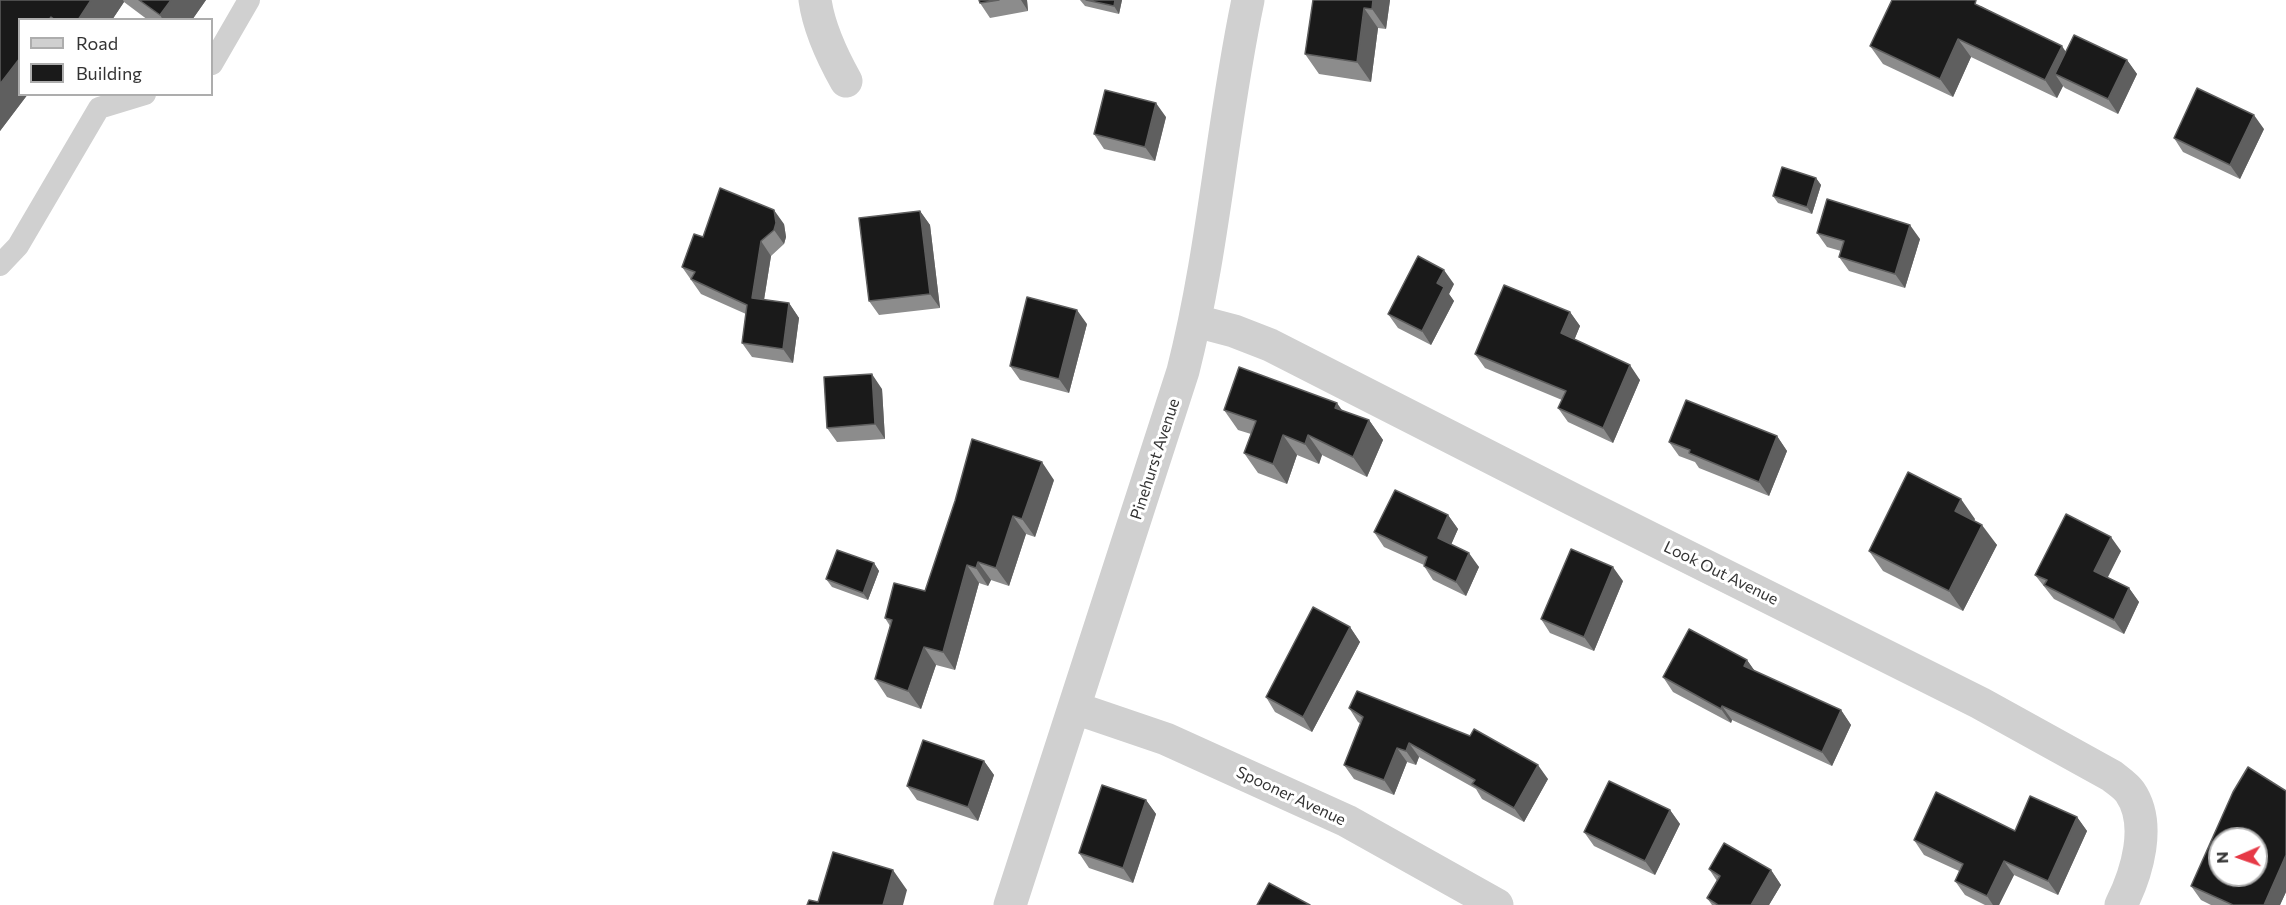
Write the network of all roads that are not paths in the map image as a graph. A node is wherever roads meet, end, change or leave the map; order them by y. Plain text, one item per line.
1 (249, 0) edge
2 (815, 0) edge
3 (1248, 0) edge
4 (213, 62) edge
5 (846, 81) dead end
6 (138, 96) edge
7 (0, 265) edge
8 (1196, 321) junction
9 (1075, 708) junction
10 (1010, 905) edge
11 (1497, 905) edge
12 (2121, 905) edge

1 - 4 lane
2 - 5 street
3 - 8 street, Pinehurst Avenue
6 - 7 lane
8 - 9 street, Pinehurst Avenue
8 - 12 street, Look Out Avenue
9 - 10 street, Pinehurst Avenue
9 - 11 street, Spooner Avenue

